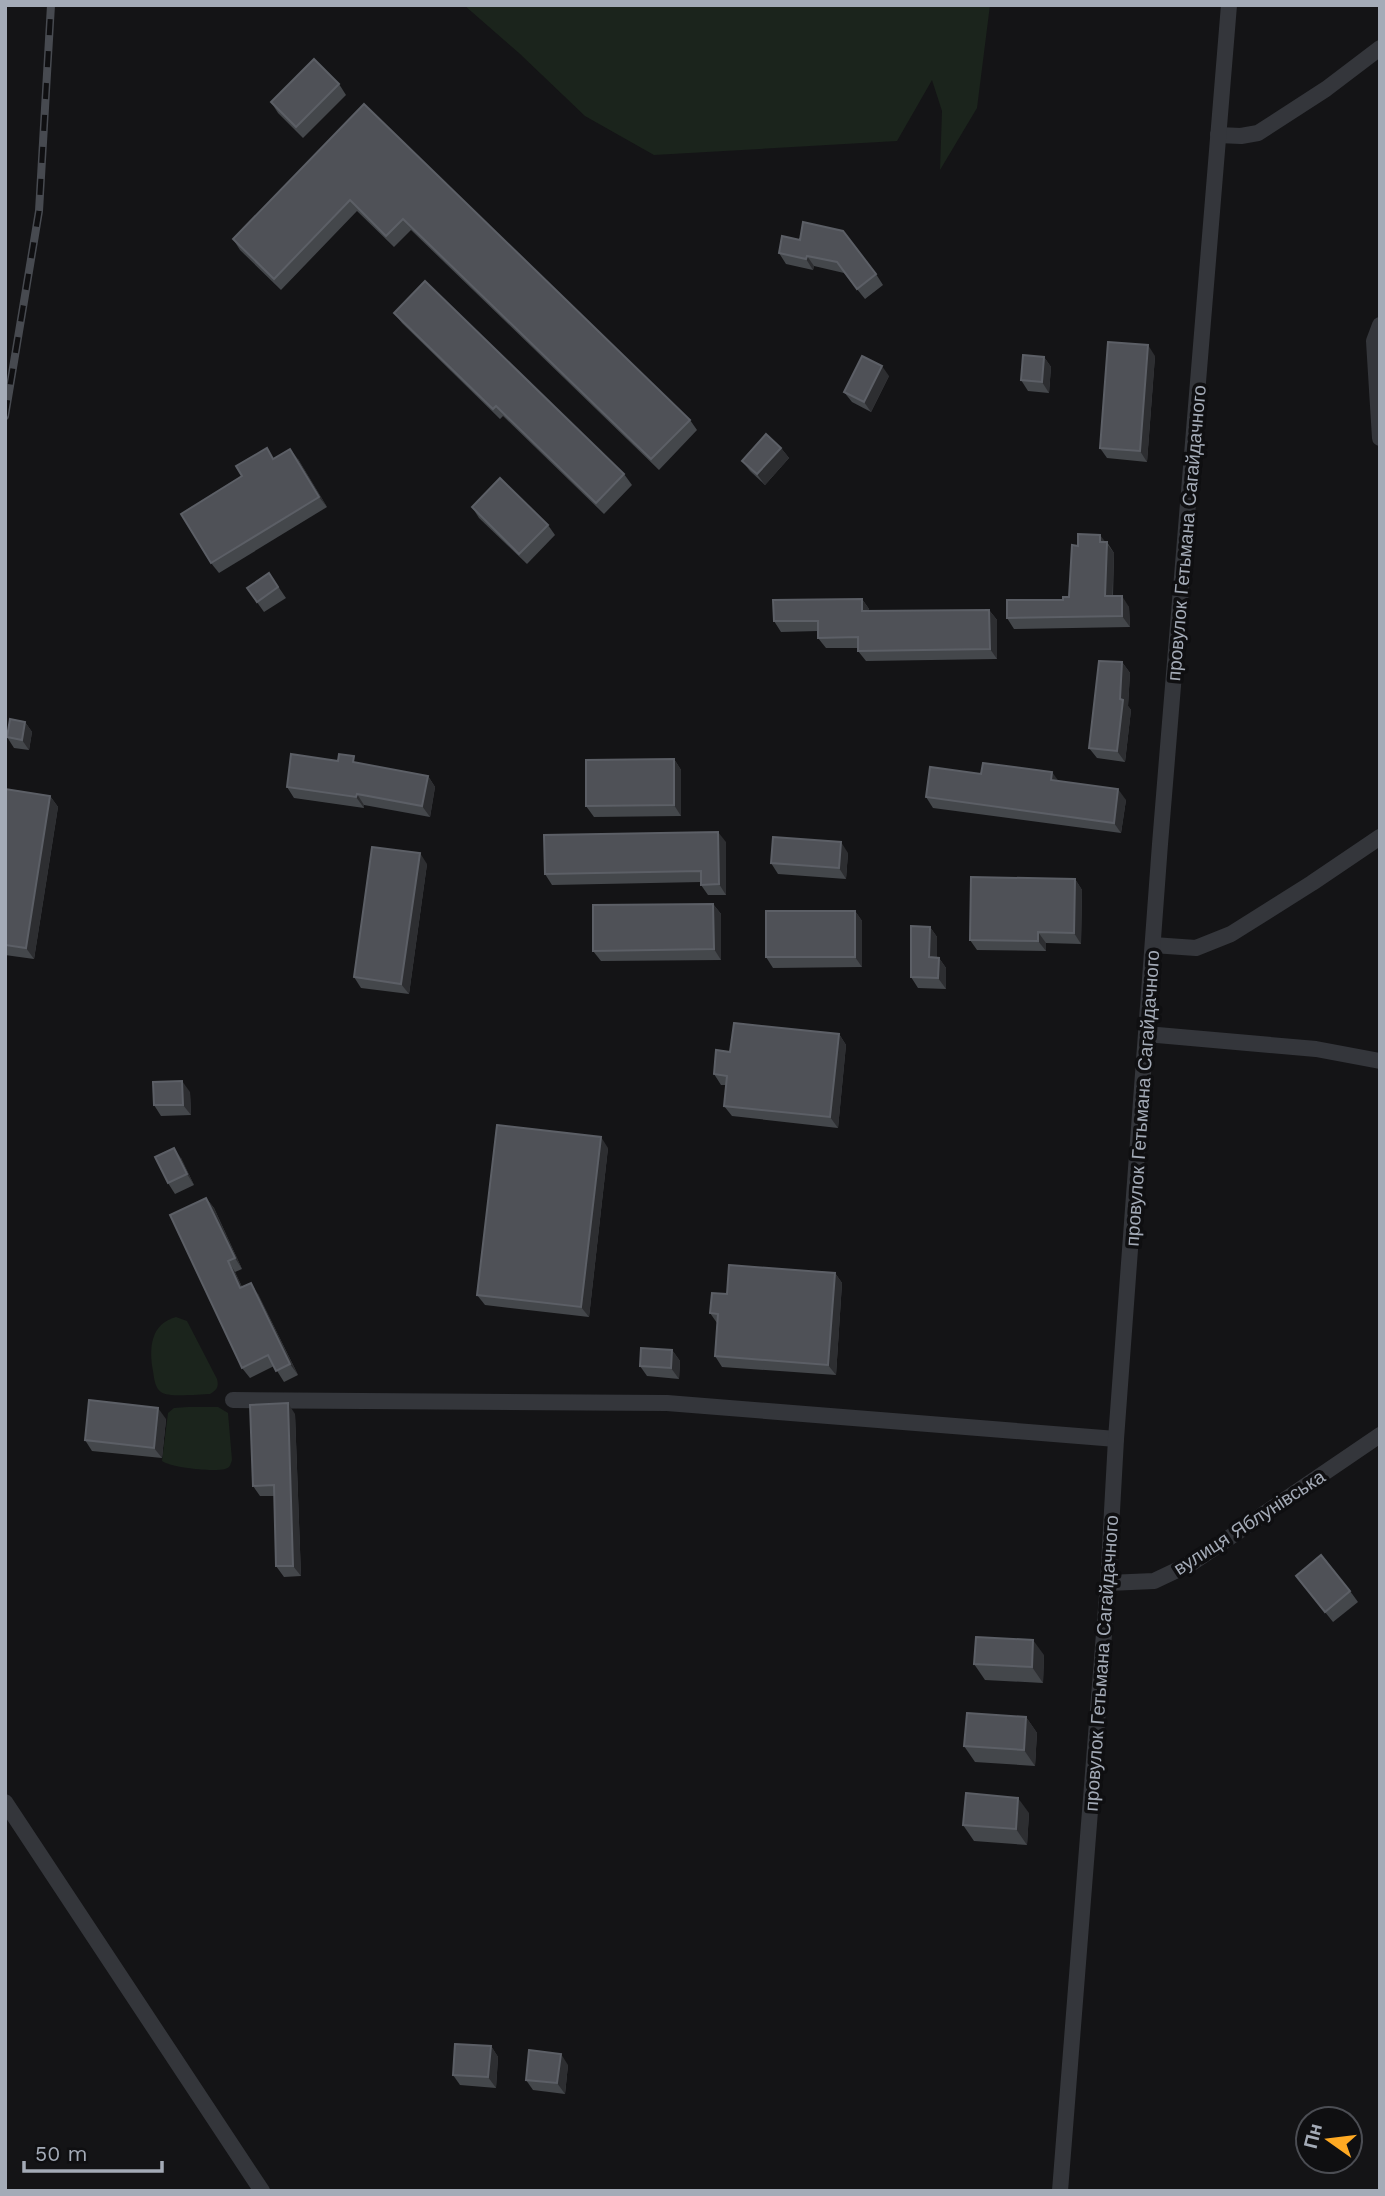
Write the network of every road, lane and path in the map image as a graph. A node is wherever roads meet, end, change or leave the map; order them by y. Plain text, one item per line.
1 (1229, 5) edge
2 (1380, 48) edge
3 (1218, 135) junction
4 (1380, 325) edge
5 (1380, 438) edge
6 (1380, 836) edge
7 (1153, 945) junction
8 (1146, 1034) junction
9 (1380, 1061) edge
10 (233, 1400) dead end
11 (1380, 1435) edge
12 (1116, 1439) junction
13 (1108, 1583) junction
14 (5, 1802) edge
15 (262, 2191) edge
16 (1060, 2191) edge

1 - 3 street, провулок Гетьмана Сагайдачного
2 - 3 street
3 - 7 street, провулок Гетьмана Сагайдачного
4 - 5 street
6 - 7 street
7 - 8 street, провулок Гетьмана Сагайдачного
8 - 9 street
8 - 12 street, провулок Гетьмана Сагайдачного
10 - 12 street
11 - 13 street, вулиця Яблунівська
12 - 13 street, провулок Гетьмана Сагайдачного
13 - 16 street, провулок Гетьмана Сагайдачного
14 - 15 street

